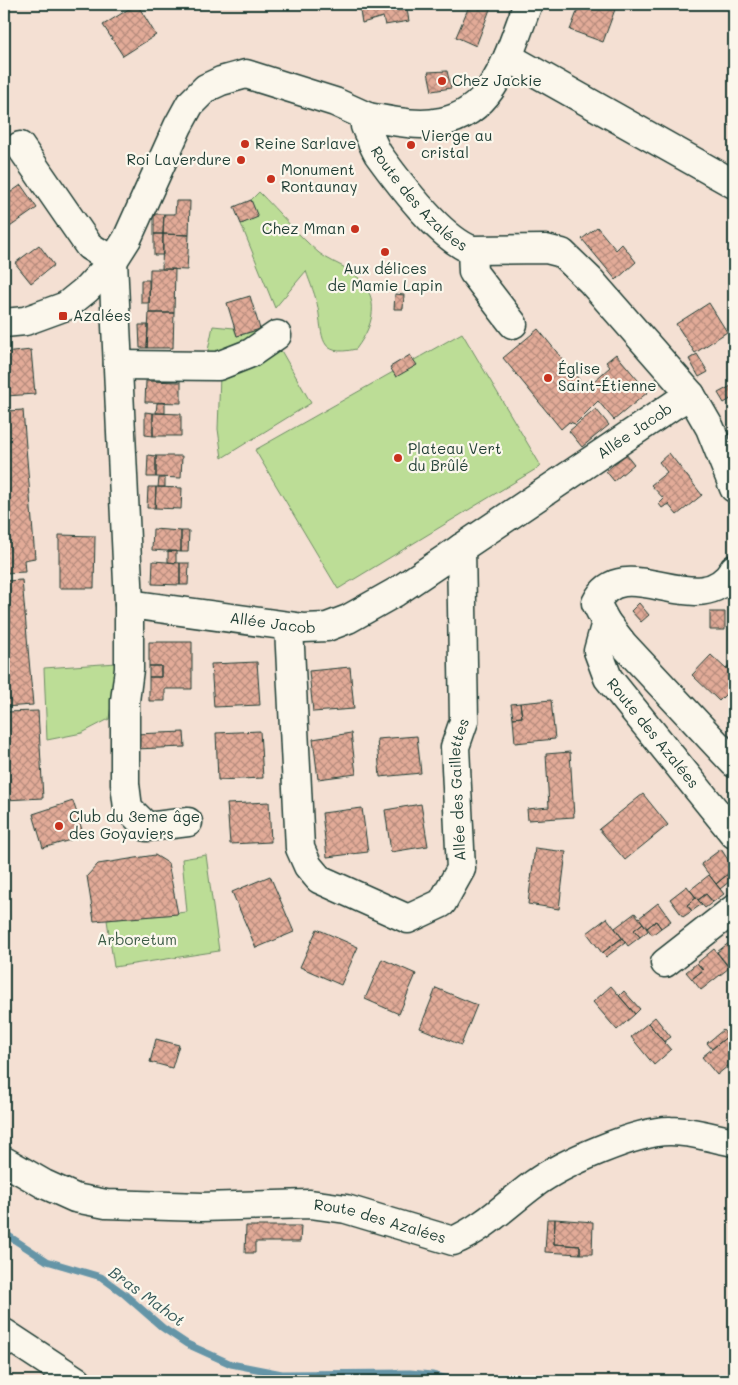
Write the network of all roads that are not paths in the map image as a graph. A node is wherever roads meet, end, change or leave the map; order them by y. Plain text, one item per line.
1 (528, 4) edge
2 (508, 57) junction
3 (368, 117) junction
4 (20, 146) dead end
5 (734, 184) edge
6 (472, 250) junction
7 (113, 261) junction
8 (4, 323) edge
9 (513, 324) dead end
10 (277, 335) dead end
11 (118, 365) junction
12 (691, 395) junction
13 (734, 488) edge
14 (461, 548) junction
15 (734, 569) edge
16 (129, 604) junction
17 (606, 622) junction
18 (289, 628) junction
19 (734, 763) edge
20 (188, 822) dead end
21 (734, 834) edge
22 (734, 909) edge
23 (665, 963) dead end
24 (734, 1142) edge
25 (4, 1161) edge
26 (4, 1333) edge
27 (77, 1381) edge

1 - 2 street
2 - 3 street
2 - 5 street
3 - 6 street, Route des Azalées
3 - 7 street
4 - 7 street
6 - 9 street
6 - 12 street, Route des Azalées
7 - 8 street
7 - 11 street
10 - 11 street
11 - 16 street
12 - 13 street, Route des Azalées
12 - 14 street, Allée Jacob
14 - 18 street, Allée Jacob
14 - 18 street, Allée des Gaillettes
15 - 17 street
16 - 18 street, Allée Jacob
16 - 20 street
17 - 19 street
17 - 21 street, Route des Azalées
22 - 23 street
24 - 25 street, Route des Azalées
26 - 27 street

